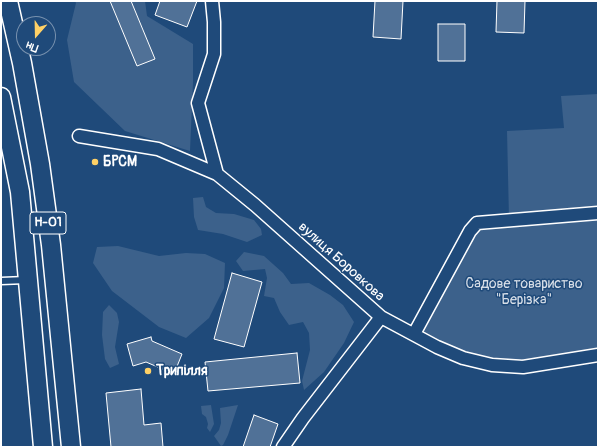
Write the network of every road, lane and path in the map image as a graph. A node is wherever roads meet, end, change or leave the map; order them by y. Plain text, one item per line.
1 (8, 1) edge
2 (212, 1) edge
3 (1, 97) edge
4 (79, 136) dead end
5 (217, 174) junction
6 (598, 213) edge
7 (28, 280) junction
8 (1, 281) edge
9 (381, 317) junction
10 (414, 334) junction
11 (598, 355) edge
12 (43, 447) edge
13 (72, 447) edge
14 (283, 447) edge

1 - 13 main road, Н-01
2 - 5 street
3 - 7 main road, Н-01
4 - 5 street, вулиця Боровкова
5 - 9 street, вулиця Боровкова
6 - 10 street
7 - 8 lane
7 - 12 main road, Н-01
9 - 10 street, вулиця Боровкова
9 - 14 street
10 - 11 street, вулиця Боровкова

